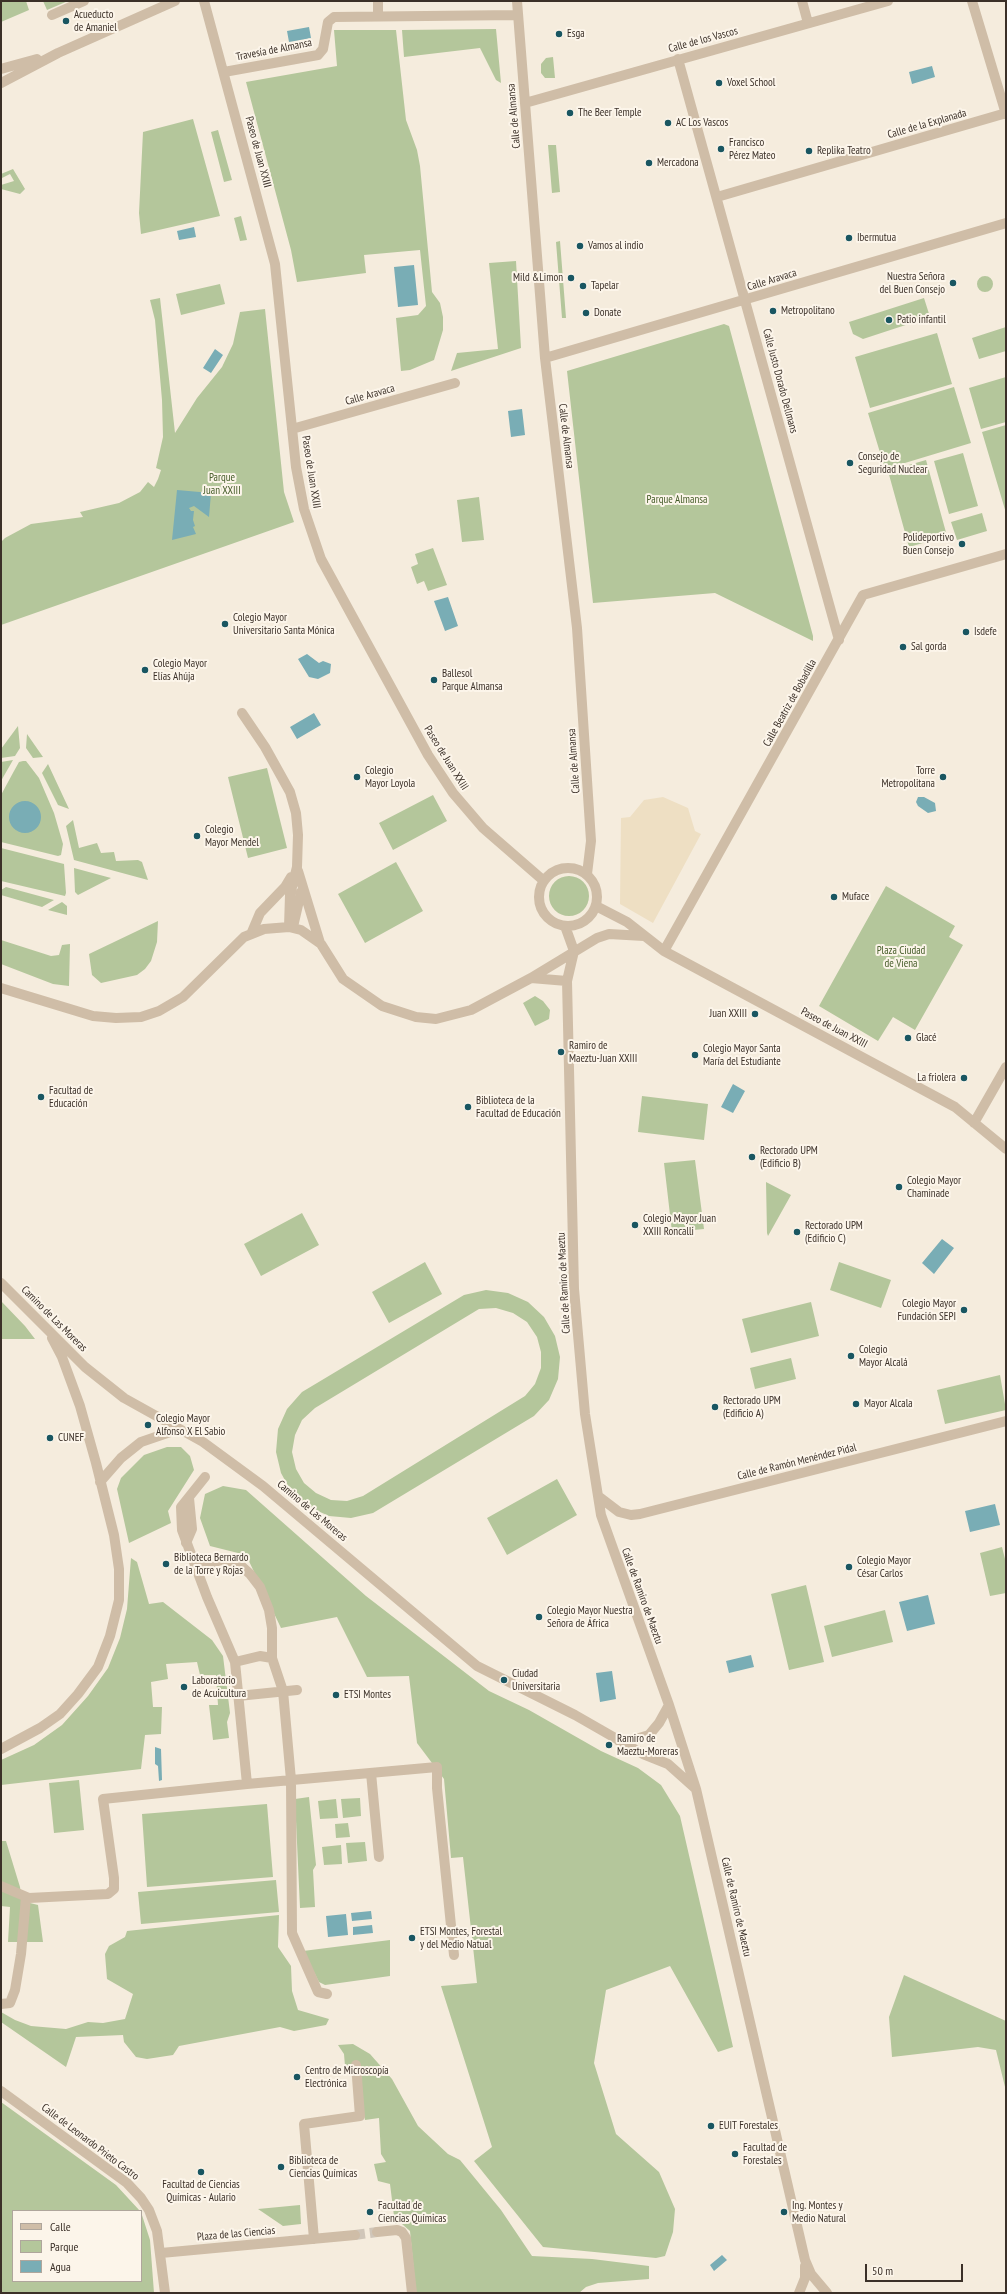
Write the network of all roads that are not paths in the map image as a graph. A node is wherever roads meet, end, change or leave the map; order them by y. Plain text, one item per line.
1 (84, 1) edge
2 (175, 1) edge
3 (204, 1) edge
4 (378, 1) edge
5 (516, 1) edge
6 (802, 1) edge
7 (888, 1) edge
8 (972, 1) edge
9 (52, 15) dead end
10 (518, 15) junction
11 (378, 16) junction
12 (808, 23) junction
13 (58, 53) junction
14 (678, 59) junction
15 (1, 69) edge
16 (224, 72) junction
17 (1, 82) edge
18 (525, 103) junction
19 (1006, 113) edge
20 (717, 197) junction
21 (1006, 223) edge
22 (746, 300) junction
23 (545, 358) junction
24 (455, 383) dead end
25 (292, 429) junction
26 (1006, 554) edge
27 (839, 640) junction
28 (242, 713) dead end
29 (297, 867) junction
30 (587, 874) junction
31 (544, 881) junction
32 (302, 887) junction
33 (596, 906) junction
34 (564, 926) junction
35 (291, 927) junction
36 (252, 932) junction
37 (644, 936) junction
38 (321, 944) junction
39 (574, 951) junction
40 (664, 951) junction
41 (531, 978) junction
42 (567, 982) junction
43 (1, 988) edge
44 (1006, 1067) edge
45 (974, 1123) junction
46 (1006, 1149) edge
47 (1, 1283) edge
48 (47, 1329) junction
49 (1006, 1421) edge
50 (179, 1429) junction
51 (205, 1477) dead end
52 (100, 1482) junction
53 (598, 1496) junction
54 (196, 1568) junction
55 (272, 1658) junction
56 (235, 1662) junction
57 (297, 1690) dead end
58 (283, 1691) junction
59 (238, 1696) junction
60 (669, 1705) junction
61 (619, 1741) junction
62 (1, 1749) edge
63 (371, 1773) junction
64 (291, 1780) junction
65 (247, 1784) junction
66 (696, 1789) junction
67 (379, 1857) dead end
68 (1, 1886) edge
69 (26, 1897) junction
70 (454, 1955) dead end
71 (327, 1994) dead end
72 (1, 2004) edge
73 (356, 2066) dead end
74 (1, 2091) edge
75 (377, 2232) tunnel mouth
76 (355, 2235) tunnel mouth
77 (314, 2239) junction
78 (161, 2252) junction
79 (806, 2260) junction
80 (165, 2293) edge
81 (412, 2293) edge
82 (799, 2293) edge
83 (827, 2293) edge

1 - 9 street
2 - 13 street
3 - 16 street, Paseo de Juan XXIII
4 - 11 street
5 - 10 street, Calle de Almansa
6 - 12 street
7 - 12 street, Calle de los Vascos
8 - 19 street
10 - 11 street, Travesía de Almansa
10 - 18 street, Calle de Almansa
11 - 16 street, Travesía de Almansa
12 - 14 street, Calle de los Vascos
13 - 15 street
13 - 17 street
14 - 18 street, Calle de los Vascos
14 - 20 street, Calle Justo Dorado Dellmans
16 - 25 street, Paseo de Juan XXIII
18 - 23 street, Calle de Almansa
19 - 20 street, Calle de la Explanada
20 - 22 street, Calle Justo Dorado Dellmans
21 - 22 street, Calle Aravaca
22 - 23 street, Calle Aravaca
22 - 27 street, Calle Justo Dorado Dellmans
23 - 30 street, Calle de Almansa
24 - 25 street, Calle Aravaca
25 - 31 street, Paseo de Juan XXIII
26 - 27 street, Calle Beatriz de Bobadilla
27 - 40 street, Calle Beatriz de Bobadilla
28 - 29 street
29 - 32 street
29 - 35 street
29 - 36 street
30 - 31 street
30 - 33 street
31 - 34 street
32 - 35 street
32 - 38 street
33 - 34 street
33 - 37 street, Paseo de Juan XXIII
34 - 39 street
35 - 36 street
35 - 38 street
36 - 43 street
37 - 39 street
37 - 40 street, Paseo de Juan XXIII
38 - 41 street
39 - 41 street
39 - 42 street, Calle de Ramiro de Maeztu
40 - 45 street, Paseo de Juan XXIII
41 - 42 street
42 - 53 street, Calle de Ramiro de Maeztu
44 - 45 street
45 - 46 street, Paseo de Juan XXIII
47 - 48 street, Camino de Las Moreras
48 - 50 street, Camino de Las Moreras
48 - 52 street
49 - 53 street, Calle de Ramón Menéndez Pidal
50 - 52 street
50 - 61 street, Camino de Las Moreras
51 - 54 street
52 - 62 street
53 - 60 street, Calle de Ramiro de Maeztu
54 - 55 street
54 - 56 street
55 - 56 street
55 - 58 street
56 - 59 street
57 - 58 street
58 - 59 street
58 - 64 street
59 - 65 street
60 - 61 street
60 - 66 street, Calle de Ramiro de Maeztu
61 - 66 street, Camino de Las Moreras
63 - 64 street
63 - 67 street
63 - 70 street
64 - 65 street
64 - 71 street
65 - 69 street
66 - 79 street, Calle de Ramiro de Maeztu
68 - 69 street
69 - 72 street
73 - 77 street
74 - 78 street, Calle de Leonardo Prieto Castro
75 - 81 street
76 - 77 street, Plaza de las Ciencias
77 - 78 street, Plaza de las Ciencias
78 - 80 street, Calle de Leonardo Prieto Castro
79 - 82 street, Calle de Ramiro de Maeztu
79 - 83 street, Calle de Ramiro de Maeztu

